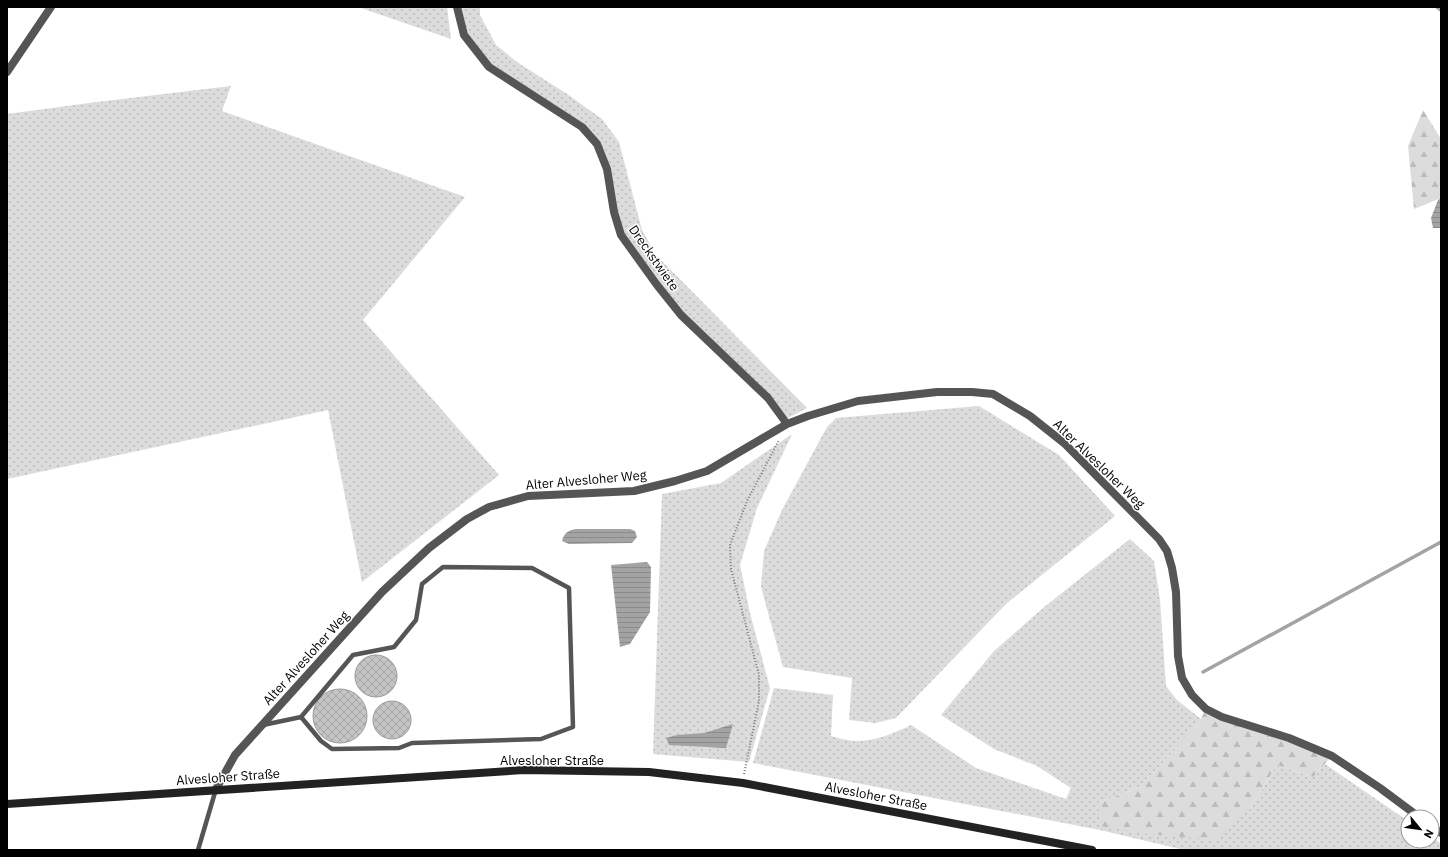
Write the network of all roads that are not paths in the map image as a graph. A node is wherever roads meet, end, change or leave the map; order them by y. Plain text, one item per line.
1 (51, 7) edge
2 (457, 7) edge
3 (7, 72) edge
4 (787, 424) junction
5 (301, 717) junction
6 (261, 726) junction
7 (216, 789) junction
8 (7, 804) edge
9 (1408, 809) edge
10 (198, 850) edge
11 (1092, 850) edge

1 - 3 street
2 - 4 street, Dreckstwiete
4 - 6 street, Alter Alvesloher Weg
4 - 9 street, Alter Alvesloher Weg
5 - 5 lane
5 - 6 lane
6 - 7 street, Alter Alvesloher Weg
7 - 8 main road, Alvesloher Straße
7 - 10 lane
7 - 11 main road, Alvesloher Straße

